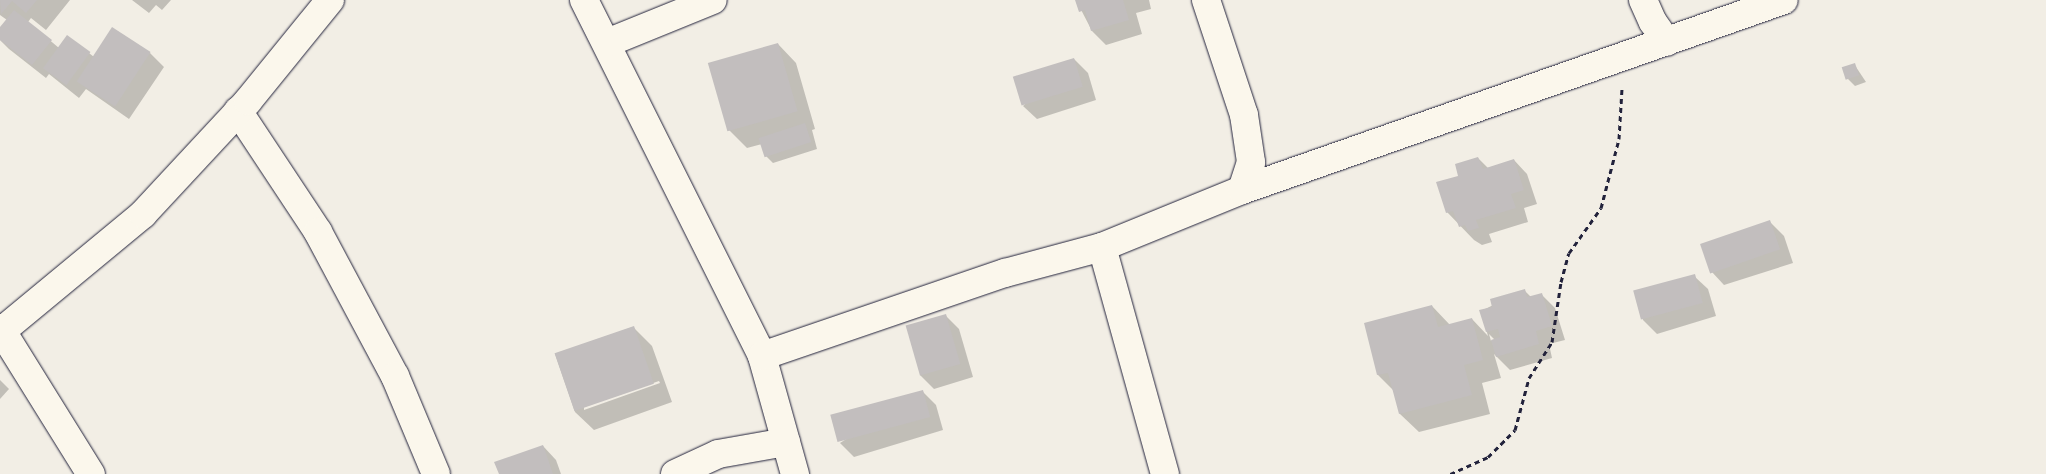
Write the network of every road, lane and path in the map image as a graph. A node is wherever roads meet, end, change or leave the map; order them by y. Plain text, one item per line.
1 (330, 0) edge
2 (584, 0) edge
3 (713, 0) edge
4 (1206, 0) edge
5 (1643, 0) edge
6 (1784, 0) edge
7 (1667, 42) junction
8 (607, 43) junction
9 (1622, 58) junction
10 (238, 112) junction
11 (1242, 190) junction
12 (1102, 247) junction
13 (1, 329) edge
14 (762, 356) junction
15 (786, 442) junction
16 (91, 474) edge
17 (436, 474) edge
18 (675, 474) edge
19 (795, 474) edge
20 (1165, 474) edge
21 (1450, 474) edge

1 - 10 street
2 - 8 street
3 - 8 street
4 - 11 street
5 - 7 street
6 - 7 street
7 - 9 street
8 - 14 street
9 - 11 street
9 - 21 path
10 - 13 street
10 - 17 street
11 - 12 street
12 - 14 street
12 - 20 street
13 - 16 street
14 - 15 street
15 - 18 street
15 - 19 street

